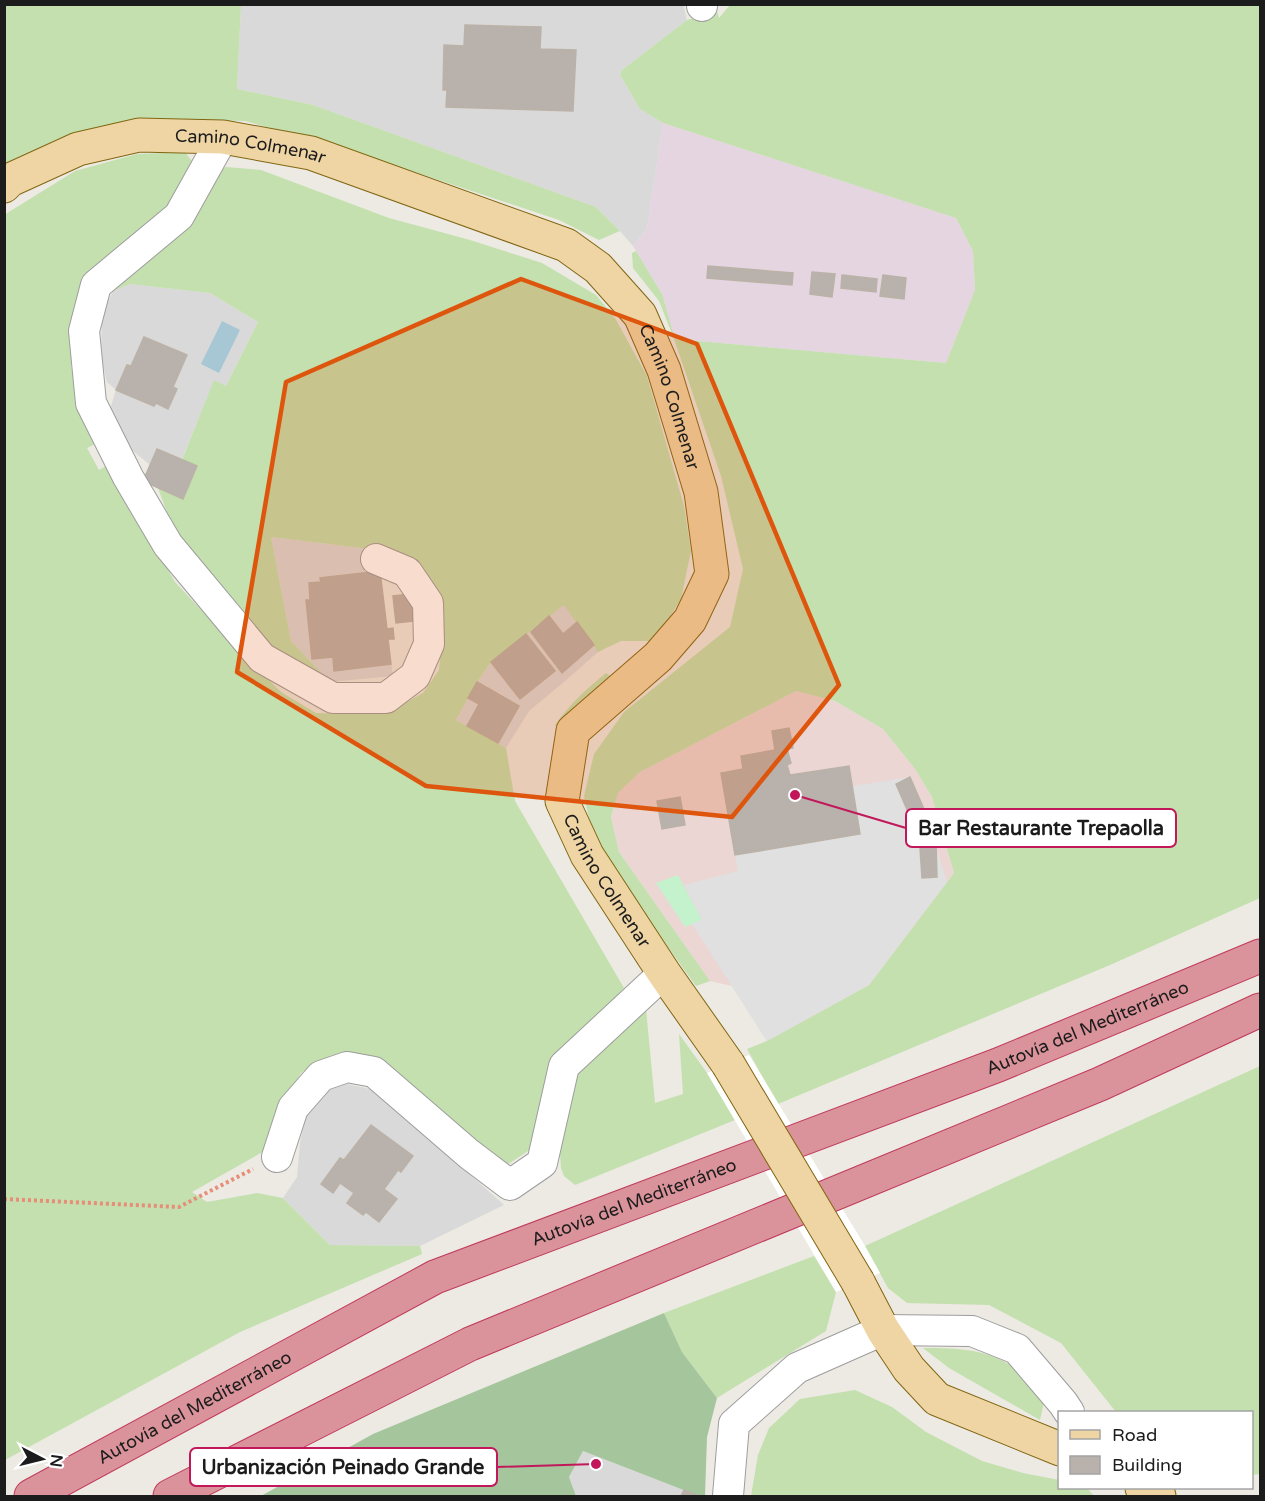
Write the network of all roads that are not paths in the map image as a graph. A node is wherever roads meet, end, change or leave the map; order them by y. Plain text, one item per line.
1 (224, 137) junction
2 (4, 186) edge
3 (376, 559) dead end
4 (1260, 956) edge
5 (664, 973) junction
6 (1260, 1010) edge
7 (277, 1157) road end
8 (883, 1330) junction
9 (1068, 1411) edge
10 (1058, 1449) edge
11 (1144, 1489) edge
12 (31, 1497) edge
13 (170, 1497) edge
14 (728, 1497) edge
15 (1159, 1497) edge

1 - 2 main road, Camino Colmenar
1 - 3 street
1 - 5 main road, Camino Colmenar
4 - 12 highway, Autovía del Mediterráneo
5 - 7 street
5 - 8 main road, Camino Colmenar, bridge
6 - 13 highway
8 - 9 street
8 - 10 main road, Camino Colmenar
8 - 14 street
11 - 15 main road

